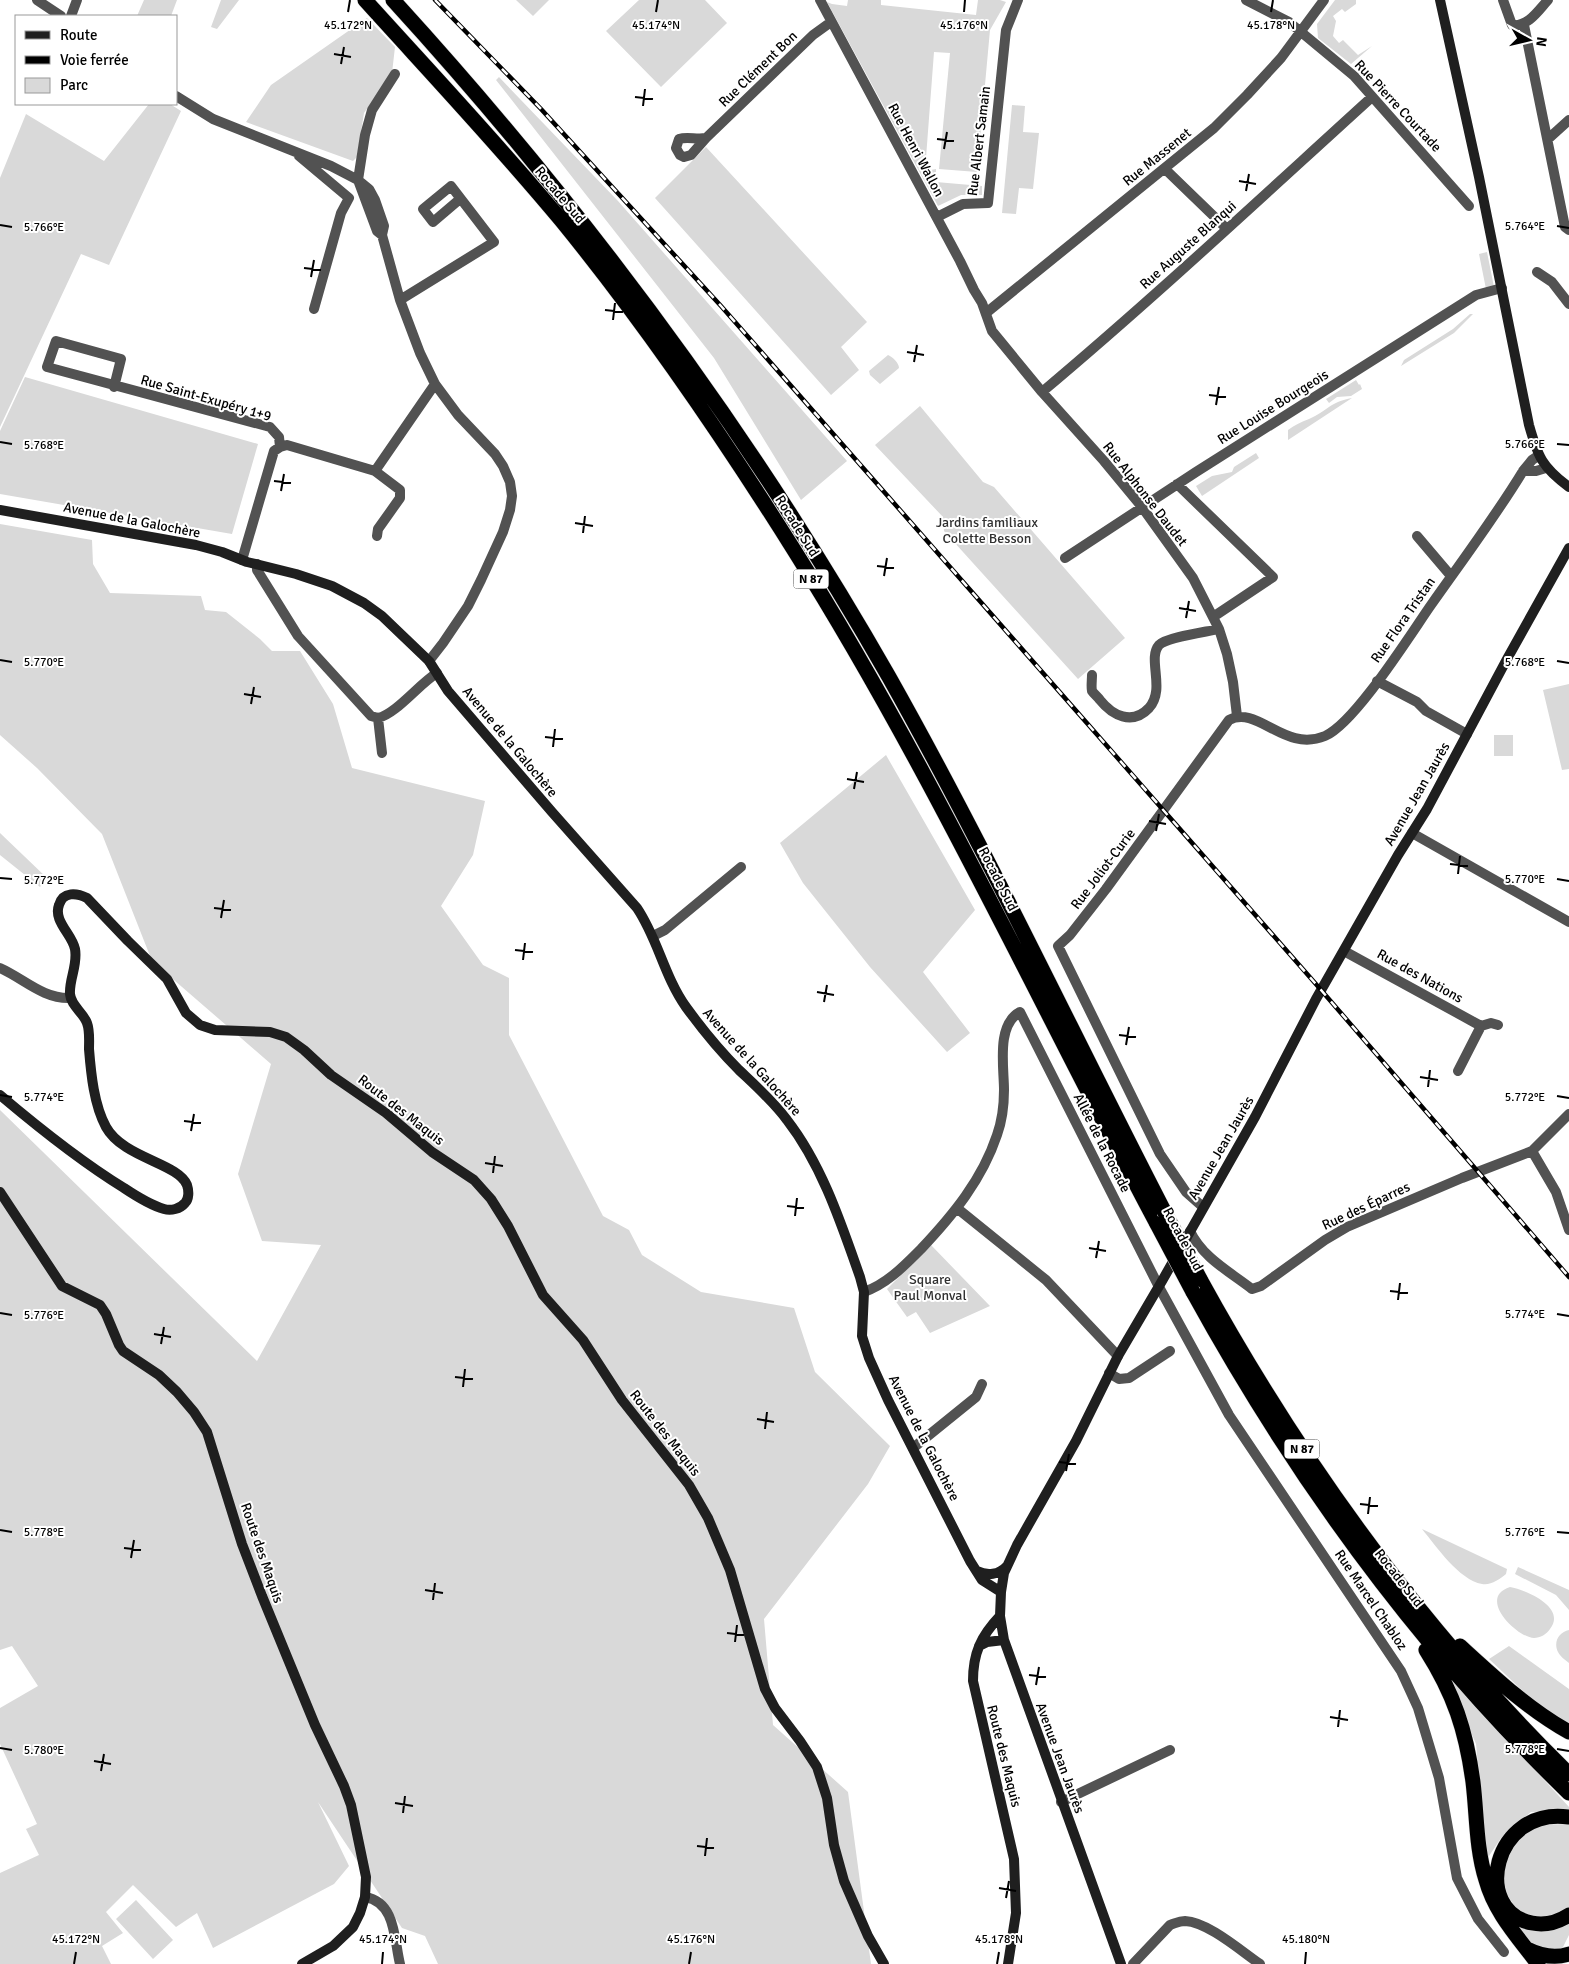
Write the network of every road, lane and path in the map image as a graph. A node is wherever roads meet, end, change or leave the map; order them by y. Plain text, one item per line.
1 (38, 0) edge
2 (77, 0) edge
3 (365, 0) edge
4 (393, 0) edge
5 (820, 0) edge
6 (1018, 0) edge
7 (1246, 0) edge
8 (1324, 0) edge
9 (1440, 0) edge
10 (1503, 0) edge
11 (1548, 0) edge
12 (60, 15) edge
13 (71, 15) edge
14 (832, 22) junction
15 (1524, 25) junction
16 (1300, 32) junction
17 (395, 74) dead end
18 (178, 97) edge
19 (1372, 97) junction
20 (1569, 120) edge
21 (706, 138) dead end
22 (1548, 138) junction
23 (293, 150) junction
24 (1165, 169) junction
25 (358, 180) junction
26 (460, 199) dead end
27 (1469, 206) dead end
28 (936, 217) junction
29 (1227, 229) junction
30 (1569, 230) edge
31 (1537, 272) dead end
32 (1502, 288) junction
33 (400, 300) junction
34 (1569, 304) edge
35 (314, 309) dead end
36 (986, 313) junction
37 (435, 384) junction
38 (114, 387) junction
39 (1042, 392) junction
40 (280, 446) junction
41 (1538, 456) junction
42 (1546, 468) junction
43 (375, 471) junction
44 (1523, 471) junction
45 (1178, 484) junction
46 (1569, 487) edge
47 (1142, 508) junction
48 (0, 510) edge
49 (377, 536) dead end
50 (1417, 536) dead end
51 (1568, 551) edge
52 (1064, 558) dead end
53 (242, 560) junction
54 (257, 564) junction
55 (1451, 576) junction
56 (1213, 617) junction
57 (1219, 629) junction
58 (429, 661) junction
59 (437, 673) junction
60 (1092, 675) dead end
61 (1377, 681) junction
62 (1237, 716) junction
63 (378, 718) junction
64 (1467, 734) junction
65 (382, 753) dead end
66 (1412, 832) junction
67 (741, 867) dead end
68 (1569, 922) edge
69 (653, 936) junction
70 (1344, 951) junction
71 (0, 968) edge
72 (70, 998) junction
73 (1481, 1026) junction
74 (1498, 1026) dead end
75 (1458, 1071) dead end
76 (0, 1095) edge
77 (1569, 1114) edge
78 (1532, 1151) junction
79 (0, 1192) edge
80 (1203, 1208) junction
81 (958, 1209) junction
82 (1160, 1218) junction
83 (1569, 1230) edge
84 (1190, 1231) junction
85 (1197, 1286) junction
86 (1159, 1287) junction
87 (864, 1292) junction
88 (1170, 1351) dead end
89 (1118, 1356) junction
90 (1108, 1374) junction
91 (982, 1384) dead end
92 (913, 1448) junction
93 (1007, 1566) junction
94 (976, 1571) junction
95 (1001, 1592) junction
96 (1395, 1600) junction
97 (1418, 1608) junction
98 (1000, 1616) junction
99 (1004, 1640) junction
100 (979, 1646) junction
101 (1569, 1732) edge
102 (1170, 1750) dead end
103 (1569, 1774) edge
104 (1569, 1793) edge
105 (1061, 1802) junction
106 (1569, 1817) edge
107 (365, 1897) junction
108 (1569, 1915) edge
109 (1526, 1948) junction
110 (1504, 1952) dead end
111 (1567, 1956) edge
112 (302, 1964) edge
113 (400, 1964) edge
114 (884, 1964) edge
115 (1008, 1964) edge
116 (1122, 1964) edge
117 (1133, 1964) edge
118 (1260, 1964) edge
119 (1538, 1964) edge

1 - 12 street
2 - 13 street
3 - 82 highway, Rocade Sud / N 87
4 - 82 highway, Rocade Sud / N 87
5 - 14 street, Rue Henri Wallon
6 - 28 street, Rue Albert Samain
7 - 16 street, Rue Pierre Courtade
8 - 16 street, Rue Massenet
9 - 32 main road
10 - 15 street
11 - 15 street
14 - 21 street, Rue Clément Bon
14 - 28 street, Rue Henri Wallon
15 - 22 street
16 - 19 street, Rue Pierre Courtade
16 - 24 street, Rue Massenet
17 - 25 street
18 - 23 street
19 - 27 street, Rue Pierre Courtade
19 - 29 street, Rue Auguste Blanqui
20 - 22 street
22 - 30 street
23 - 25 street
23 - 35 street
24 - 29 street
24 - 36 street, Rue Massenet
25 - 33 street
26 - 33 street
28 - 36 street, Rue Henri Wallon
29 - 39 street, Rue Auguste Blanqui
31 - 34 street
32 - 41 main road
32 - 45 street, Rue Louise Bourgeois
33 - 37 street
36 - 39 street, Rue Alphonse Daudet
37 - 43 street
37 - 58 street
38 - 38 street, Rue Saint-Exupéry 1+9
38 - 40 street, Rue Saint-Exupéry 1+9
39 - 47 street, Rue Alphonse Daudet
40 - 43 street
40 - 53 street
41 - 42 main road
41 - 44 street, Rue Flora Tristan
42 - 44 street
42 - 46 main road
43 - 49 street
44 - 55 street, Rue Flora Tristan
45 - 47 street, Rue Louise Bourgeois
45 - 56 street
47 - 52 street, Rue Louise Bourgeois
47 - 56 street, Rue Alphonse Daudet
48 - 53 main road, Avenue de la Galochère
50 - 55 street, Rue Flora Tristan
51 - 64 main road, Avenue Jean Jaurès
53 - 54 main road, Avenue de la Galochère
54 - 58 main road, Avenue de la Galochère
54 - 63 street
55 - 61 street, Rue Flora Tristan
56 - 57 street, Rue Alphonse Daudet
57 - 60 street
57 - 62 street, Rue Alphonse Daudet
58 - 59 main road, Avenue de la Galochère
59 - 63 street
59 - 69 main road, Avenue de la Galochère
61 - 62 street
61 - 64 street
62 - 80 street, Rue Joliot-Curie
63 - 65 street
64 - 66 main road, Avenue Jean Jaurès
66 - 68 street
66 - 70 main road, Avenue Jean Jaurès
67 - 69 street
69 - 87 main road, Avenue de la Galochère
70 - 73 street, Rue des Nations
70 - 80 main road, Avenue Jean Jaurès
71 - 72 street
72 - 76 main road
72 - 114 main road, Route des Maquis
73 - 74 street, Rue des Nations
73 - 75 street
77 - 78 street, Rue des Éparres
78 - 83 street
78 - 84 street, Rue des Éparres
79 - 107 main road, Route des Maquis
80 - 84 main road, Avenue Jean Jaurès
81 - 86 street, Allée de la Rocade
81 - 87 street
81 - 89 street
82 - 85 highway, Rocade Sud / N 87, bridge
84 - 86 main road, Avenue Jean Jaurès
85 - 96 highway, Rocade Sud / N 87
85 - 97 highway, Rocade Sud / N 87
86 - 89 main road, Avenue Jean Jaurès
86 - 110 street, Rue Marcel Chabloz
87 - 92 main road, Avenue de la Galochère
88 - 90 street
89 - 90 main road, Avenue Jean Jaurès
90 - 93 main road, Avenue Jean Jaurès
91 - 92 street
92 - 94 main road, Avenue de la Galochère
93 - 94 main road
93 - 95 main road, Avenue Jean Jaurès
94 - 95 main road, Avenue de la Galochère
95 - 98 main road, Avenue Jean Jaurès
96 - 104 highway, Rocade Sud / N 87
96 - 109 highway
97 - 101 highway
97 - 103 highway, Rocade Sud / N 87
98 - 99 main road, Avenue Jean Jaurès
98 - 100 main road, Route des Maquis
99 - 100 main road
99 - 105 main road, Avenue Jean Jaurès
100 - 115 main road, Route des Maquis
102 - 105 street
105 - 116 main road, Avenue Jean Jaurès
106 - 108 highway
107 - 112 main road, Route des Maquis
107 - 113 street
109 - 111 highway
109 - 119 highway
117 - 118 street

